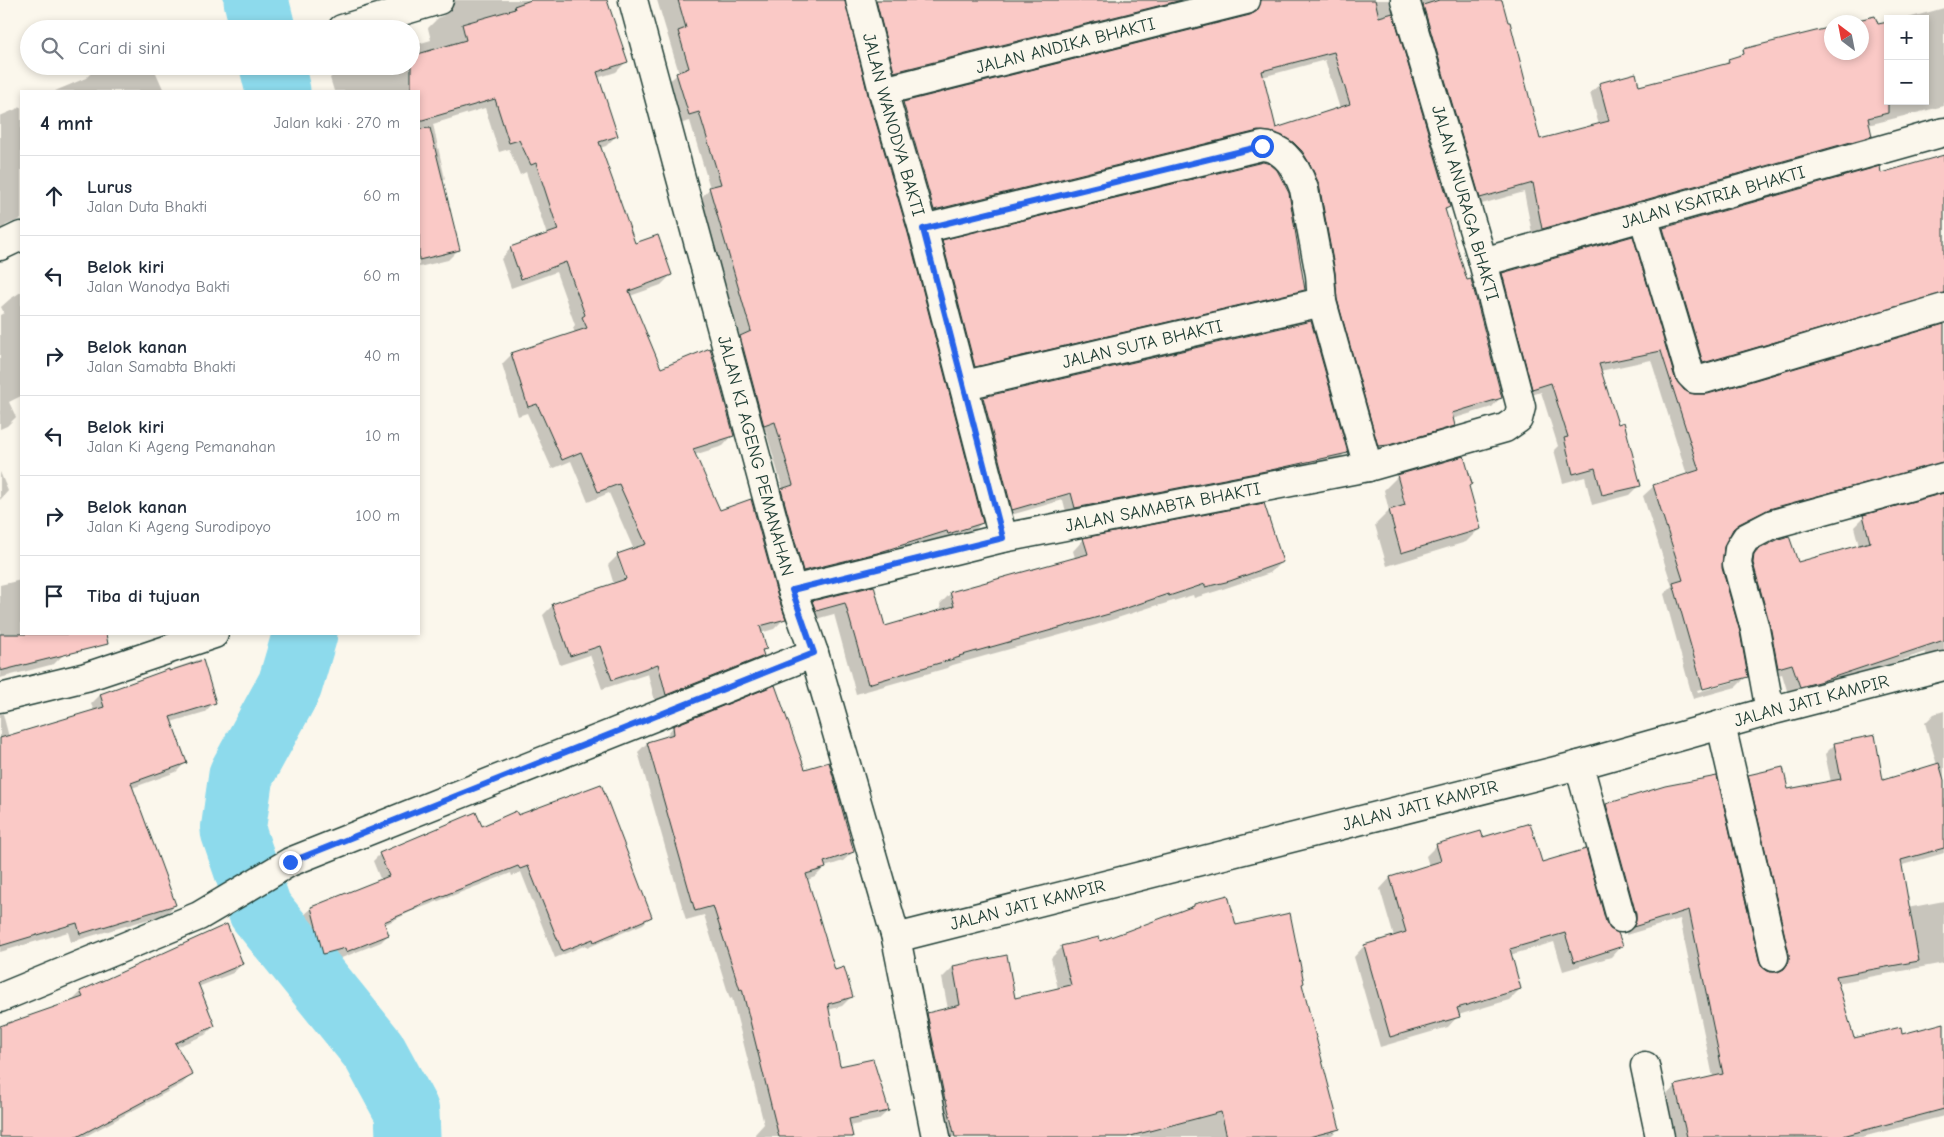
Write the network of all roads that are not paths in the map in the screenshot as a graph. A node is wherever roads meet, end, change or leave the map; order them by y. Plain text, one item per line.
1 (439, 0) edge
2 (633, 0) edge
3 (860, 0) edge
4 (1246, 0) edge
5 (1405, 0) edge
6 (372, 20) edge
7 (884, 91) junction
8 (1944, 132) edge
9 (1643, 216) junction
10 (923, 229) junction
11 (20, 236) edge
12 (0, 246) edge
13 (1483, 262) junction
14 (1322, 302) junction
15 (1944, 308) edge
16 (965, 386) junction
17 (1521, 407) joint
18 (1368, 467) junction
19 (1944, 477) edge
20 (1003, 538) junction
21 (792, 590) junction
22 (207, 635) edge
23 (166, 641) edge
24 (814, 653) junction
25 (1944, 666) edge
26 (0, 698) edge
27 (1770, 711) junction
28 (1721, 725) junction
29 (1578, 765) junction
30 (1621, 918) dead end
31 (896, 938) junction
32 (1774, 957) dead end
33 (0, 998) edge
34 (1645, 1066) dead end
35 (936, 1137) edge
36 (1660, 1137) edge

1 - 6 street
2 - 21 street, JALAN KI AGENG PEMANAHAN
3 - 7 street, JALAN WANODYA BAKTI
4 - 7 street, JALAN ANDIKA BHAKTI
5 - 13 street, JALAN ANURAGA BHAKTI
7 - 10 street, JALAN WANODYA BAKTI
8 - 9 street, JALAN KSATRIA BHAKTI
9 - 13 street, JALAN KSATRIA BHAKTI
9 - 15 street
10 - 14 street
10 - 16 street, JALAN WANODYA BAKTI
11 - 12 street
13 - 17 street, JALAN ANURAGA BHAKTI
14 - 16 street, JALAN SUTA BHAKTI
14 - 18 street
16 - 20 street, JALAN WANODYA BAKTI
17 - 18 street, JALAN SAMABTA BHAKTI
18 - 20 street, JALAN SAMABTA BHAKTI
19 - 27 street
20 - 21 street, JALAN SAMABTA BHAKTI
21 - 24 street, JALAN KI AGENG PEMANAHAN
22 - 23 street
23 - 26 street
24 - 31 street, JALAN KI AGENG PEMANAHAN
24 - 33 street
25 - 27 street, JALAN JATI KAMPIR
27 - 28 street, JALAN JATI KAMPIR
28 - 29 street, JALAN JATI KAMPIR
28 - 32 street
29 - 30 street
29 - 31 street, JALAN JATI KAMPIR
31 - 35 street, JALAN KI AGENG PEMANAHAN
34 - 36 street

